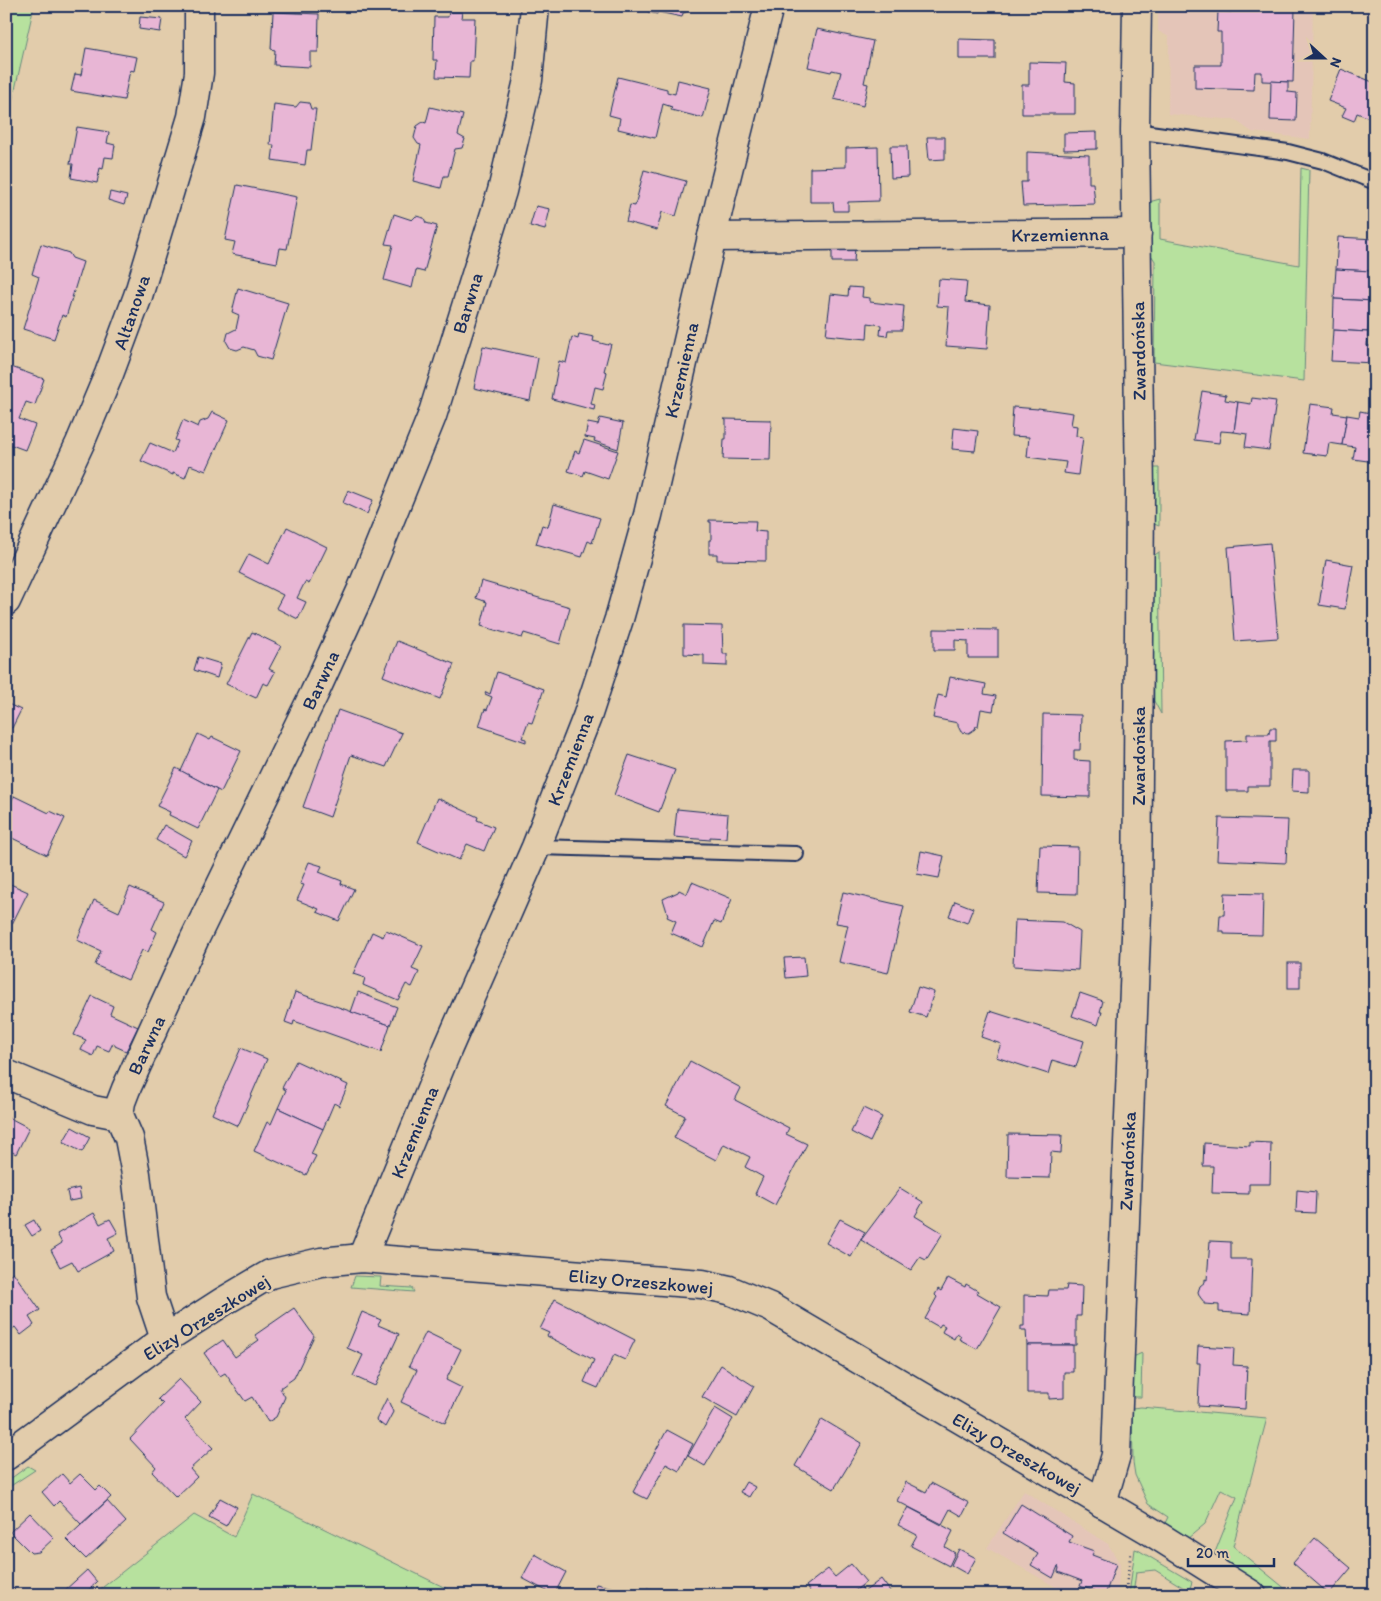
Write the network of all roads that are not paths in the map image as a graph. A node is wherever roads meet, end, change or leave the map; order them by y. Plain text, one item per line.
1 (199, 6) edge
2 (535, 6) edge
3 (769, 6) edge
4 (1137, 6) edge
5 (1135, 132) junction
6 (1375, 182) edge
7 (1137, 233) junction
8 (712, 237) junction
9 (6, 601) edge
10 (536, 847) junction
11 (796, 854) dead end
12 (6, 1074) edge
13 (119, 1115) junction
14 (362, 1258) junction
15 (165, 1339) junction
16 (6, 1456) edge
17 (1102, 1503) junction
18 (1252, 1595) edge

1 - 9 street, Altanowa
2 - 13 street, Barwna
3 - 8 street, Krzemienna
4 - 5 street, Zwardońska
5 - 6 lane
5 - 7 street, Zwardońska
7 - 8 street, Krzemienna
7 - 17 street, Zwardońska
8 - 10 street, Krzemienna
10 - 11 lane
10 - 14 street, Krzemienna
12 - 13 street
13 - 15 street
14 - 15 street, Elizy Orzeszkowej
14 - 17 street, Elizy Orzeszkowej
15 - 16 street, Elizy Orzeszkowej
17 - 18 street, Elizy Orzeszkowej

